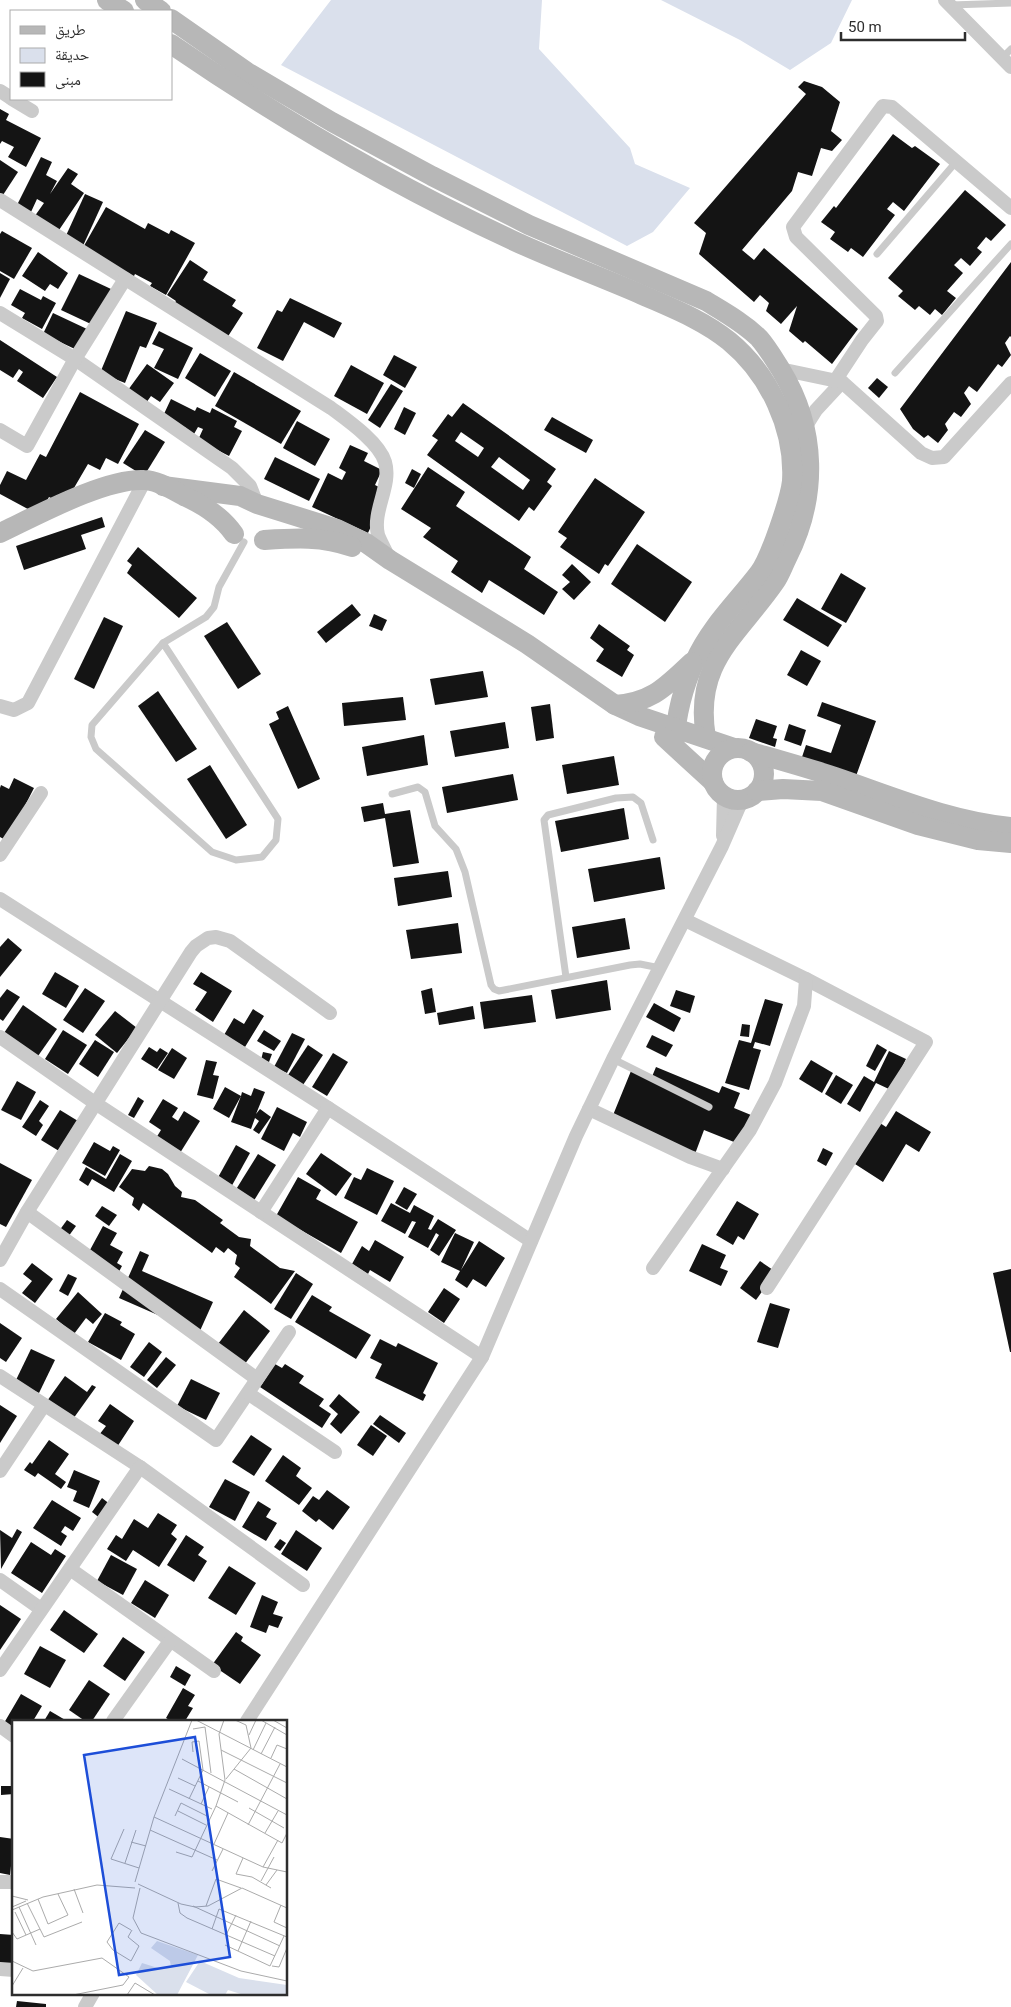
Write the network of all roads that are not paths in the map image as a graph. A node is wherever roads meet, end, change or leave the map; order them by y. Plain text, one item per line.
1 (107, 0) edge
2 (145, 0) edge
3 (947, 3) edge
4 (1011, 3) edge
5 (122, 10) edge
6 (160, 10) edge
7 (172, 20) edge
8 (172, 45) edge
9 (1008, 58) edge
10 (15, 100) edge
11 (32, 111) dead end
12 (956, 162) junction
13 (1, 203) edge
14 (1011, 208) edge
15 (1011, 244) edge
16 (877, 254) dead end
17 (125, 278) junction
18 (0, 313) edge
19 (76, 359) junction
20 (780, 369) junction
21 (895, 373) dead end
22 (839, 382) junction
23 (1011, 383) edge
24 (804, 429) junction
25 (0, 430) edge
26 (154, 483) junction
27 (257, 504) junction
28 (0, 533) edge
29 (239, 538) junction
30 (264, 540) junction
31 (390, 560) junction
32 (163, 643) junction
33 (695, 659) junction
34 (615, 705) junction
35 (0, 706) edge
36 (674, 737) junction
37 (706, 738) junction
38 (743, 750) junction
39 (734, 792) junction
40 (41, 793) dead end
41 (392, 794) dead end
42 (1011, 827) edge
43 (653, 840) dead end
44 (1011, 844) edge
45 (2, 848) edge
46 (0, 899) edge
47 (686, 920) junction
48 (660, 968) junction
49 (566, 977) junction
50 (806, 979) junction
51 (158, 1001) junction
52 (330, 1013) dead end
53 (0, 1037) edge
54 (613, 1059) junction
55 (95, 1103) junction
56 (710, 1107) dead end
57 (328, 1108) junction
58 (589, 1110) junction
59 (723, 1168) junction
60 (27, 1212) junction
61 (261, 1212) junction
62 (531, 1241) junction
63 (0, 1260) edge
64 (653, 1268) dead end
65 (767, 1288) dead end
66 (0, 1289) edge
67 (289, 1332) dead end
68 (482, 1358) junction
69 (0, 1376) edge
70 (257, 1379) junction
71 (249, 1394) junction
72 (44, 1405) junction
73 (335, 1452) dead end
74 (140, 1467) junction
75 (0, 1470) edge
76 (70, 1569) junction
77 (0, 1580) edge
78 (303, 1585) dead end
79 (41, 1609) junction
80 (170, 1640) junction
81 (0, 1670) edge
82 (214, 1671) dead end
83 (114, 1720) edge
84 (248, 1720) edge
85 (0, 1726) edge
86 (12, 1735) edge
87 (92, 1994) edge
88 (85, 2007) edge

1 - 5 main road
2 - 6 main road
3 - 4 lane
3 - 9 street
7 - 20 main road
8 - 33 main road
10 - 11 street
12 - 14 street
12 - 16 lane
12 - 22 street
13 - 17 street
15 - 21 lane
17 - 19 street
17 - 31 street
18 - 19 street
19 - 25 street
19 - 27 street
20 - 22 street
20 - 24 main road
22 - 23 street
22 - 24 street
24 - 37 main road
26 - 27 main road
26 - 28 main road
26 - 29 main road
26 - 35 street
27 - 29 main road
27 - 30 main road
27 - 31 main road
29 - 30 main road
29 - 32 lane
30 - 31 main road
31 - 34 main road
32 - 32 lane
33 - 34 main road
33 - 36 main road
34 - 36 main road
36 - 37 main road
36 - 39 main road
37 - 38 main road
38 - 39 main road
38 - 39 main road
38 - 42 main road
39 - 44 main road
39 - 47 street
40 - 45 street
41 - 49 lane
43 - 49 lane
46 - 51 street
47 - 48 street
47 - 50 street
48 - 49 lane
48 - 54 street
50 - 59 street
50 - 65 street
51 - 52 street
51 - 55 street
51 - 57 street
53 - 55 street
54 - 56 lane
54 - 58 street
55 - 60 street
55 - 61 street
57 - 61 street
57 - 62 street
58 - 59 street
58 - 62 street
59 - 64 street
60 - 63 street
60 - 70 street
61 - 68 street
62 - 68 street
66 - 71 street
67 - 70 street
68 - 84 street
69 - 72 street
70 - 71 street
71 - 73 street
72 - 74 street
72 - 75 street
74 - 76 street
74 - 78 street
76 - 79 street
76 - 80 street
77 - 79 street
79 - 81 street
80 - 82 street
80 - 83 street
85 - 86 street
87 - 88 street

